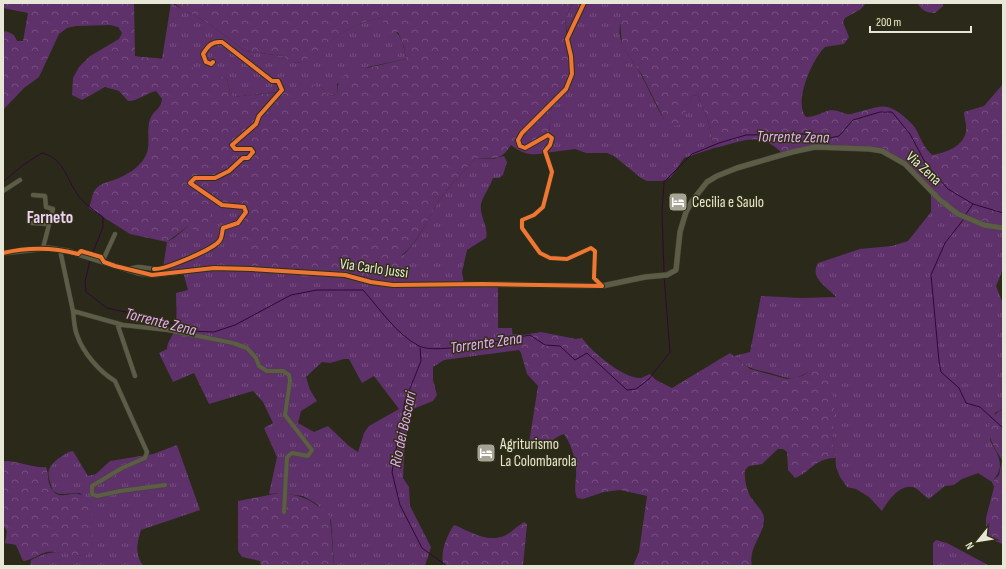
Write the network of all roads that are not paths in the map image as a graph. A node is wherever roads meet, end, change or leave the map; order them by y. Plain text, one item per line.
1 (584, 3) edge
2 (213, 62) dead end
3 (20, 180) dead end
4 (3, 191) edge
5 (32, 195) dead end
6 (32, 223) dead end
7 (49, 224) junction
8 (1003, 228) edge
9 (115, 234) dead end
10 (42, 248) junction
11 (60, 250) junction
12 (3, 252) edge
13 (101, 260) junction
14 (128, 270) junction
15 (655, 276) joint
16 (602, 286) junction
17 (73, 311) junction
18 (117, 324) junction
19 (135, 376) dead end
20 (165, 485) dead end
21 (284, 512) dead end

1 - 16 street
2 - 14 street
3 - 4 street
5 - 7 street
6 - 7 street
7 - 10 street
8 - 15 street, Via Zena
9 - 13 street
10 - 11 street, Via Carlo Jussi
10 - 12 street, Via Carlo Jussi
11 - 13 street, Via Carlo Jussi
11 - 17 street
13 - 14 street, Via Carlo Jussi
14 - 16 street, Via Carlo Jussi
15 - 16 street, Via Carlo Jussi
17 - 18 street
17 - 20 street
18 - 19 street
18 - 21 street

